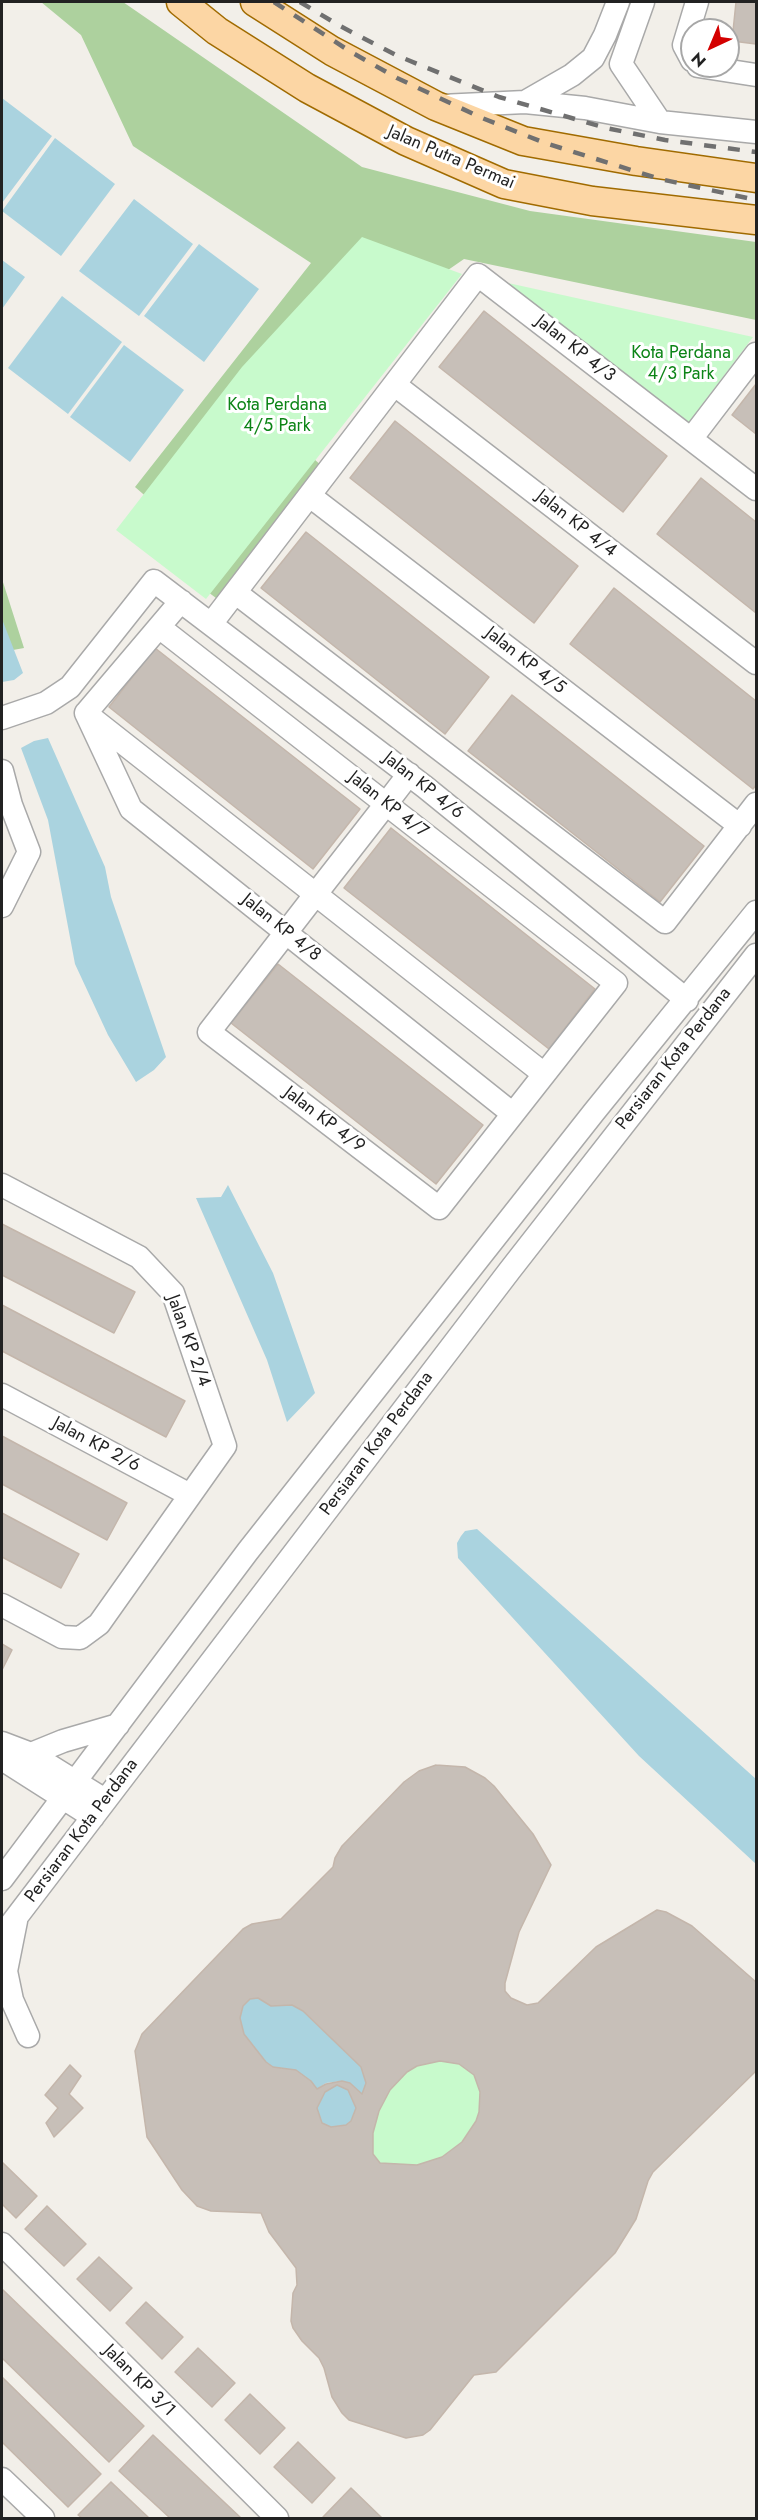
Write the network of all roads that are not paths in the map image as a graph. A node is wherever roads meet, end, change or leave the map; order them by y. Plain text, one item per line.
1 (181, 2) edge
2 (255, 2) edge
3 (618, 2) edge
4 (643, 2) edge
5 (697, 2) edge
6 (692, 18) edge
7 (740, 73) edge
8 (756, 75) edge
9 (525, 102) junction
10 (436, 106) junction
11 (660, 122) junction
12 (756, 132) edge
13 (756, 178) edge
14 (756, 220) edge
15 (756, 354) edge
16 (394, 385) junction
17 (691, 439) junction
18 (756, 489) edge
19 (310, 496) junction
20 (236, 593) junction
21 (181, 601) junction
22 (211, 624) junction
23 (159, 627) junction
24 (756, 663) edge
25 (86, 713) junction
26 (2, 718) edge
27 (449, 756) junction
28 (2, 771) edge
29 (417, 780) junction
30 (6, 802) edge
31 (386, 804) junction
32 (756, 804) edge
33 (740, 826) junction
34 (315, 895) junction
35 (2, 906) edge
36 (756, 912) edge
37 (286, 933) junction
38 (756, 955) edge
39 (687, 1000) junction
40 (544, 1074) junction
41 (513, 1114) junction
42 (2, 1185) edge
43 (2, 1395) edge
44 (190, 1495) junction
45 (2, 1605) edge
46 (118, 1725) junction
47 (2, 1743) edge
48 (31, 1754) junction
49 (2, 1759) edge
50 (69, 1790) junction
51 (99, 1809) junction
52 (2, 1879) edge
53 (17, 1916) junction
54 (2, 1936) edge
55 (28, 2036) dead end
56 (2, 2244) edge
57 (2, 2479) edge
58 (43, 2518) edge
59 (277, 2518) edge

1 - 14 main road, Jalan Putra Permai
2 - 10 main road
3 - 9 street
4 - 11 street
5 - 6 street
7 - 8 street
9 - 10 street
9 - 11 street
10 - 13 main road
11 - 12 street
15 - 17 street
16 - 17 street, Jalan KP 4/3
16 - 19 street
16 - 24 street, Jalan KP 4/4
17 - 18 street, Jalan KP 4/3
19 - 20 street
19 - 33 street, Jalan KP 4/5
20 - 22 street
20 - 27 street
21 - 22 street, Jalan KP 4/6
21 - 23 street
21 - 26 street, Jalan KP 4/6
22 - 29 street, Jalan KP 4/6
23 - 25 street
23 - 31 street, Jalan KP 4/7
25 - 34 street
25 - 37 street, Jalan KP 4/8
27 - 29 street
27 - 33 street
28 - 30 street
29 - 31 street
29 - 39 street, Jalan KP 4/6
30 - 35 street
31 - 34 street
31 - 40 street, Jalan KP 4/7
32 - 33 street
34 - 37 street
34 - 40 street
36 - 39 street, Persiaran Kota Perdana
37 - 41 street, Jalan KP 4/8
37 - 41 street, Jalan KP 4/9
38 - 51 street, Persiaran Kota Perdana
39 - 46 street, Persiaran Kota Perdana
40 - 41 street
42 - 44 street, Jalan KP 2/4
43 - 44 street, Jalan KP 2/6
44 - 45 street
46 - 48 street
46 - 50 street, Persiaran Kota Perdana
47 - 48 street
48 - 50 street
49 - 50 street
50 - 51 street
50 - 52 street, Persiaran Kota Perdana
51 - 53 street, Persiaran Kota Perdana
53 - 54 street, Persiaran Kota Perdana
53 - 55 street
56 - 59 street, Jalan KP 3/1
57 - 58 street

